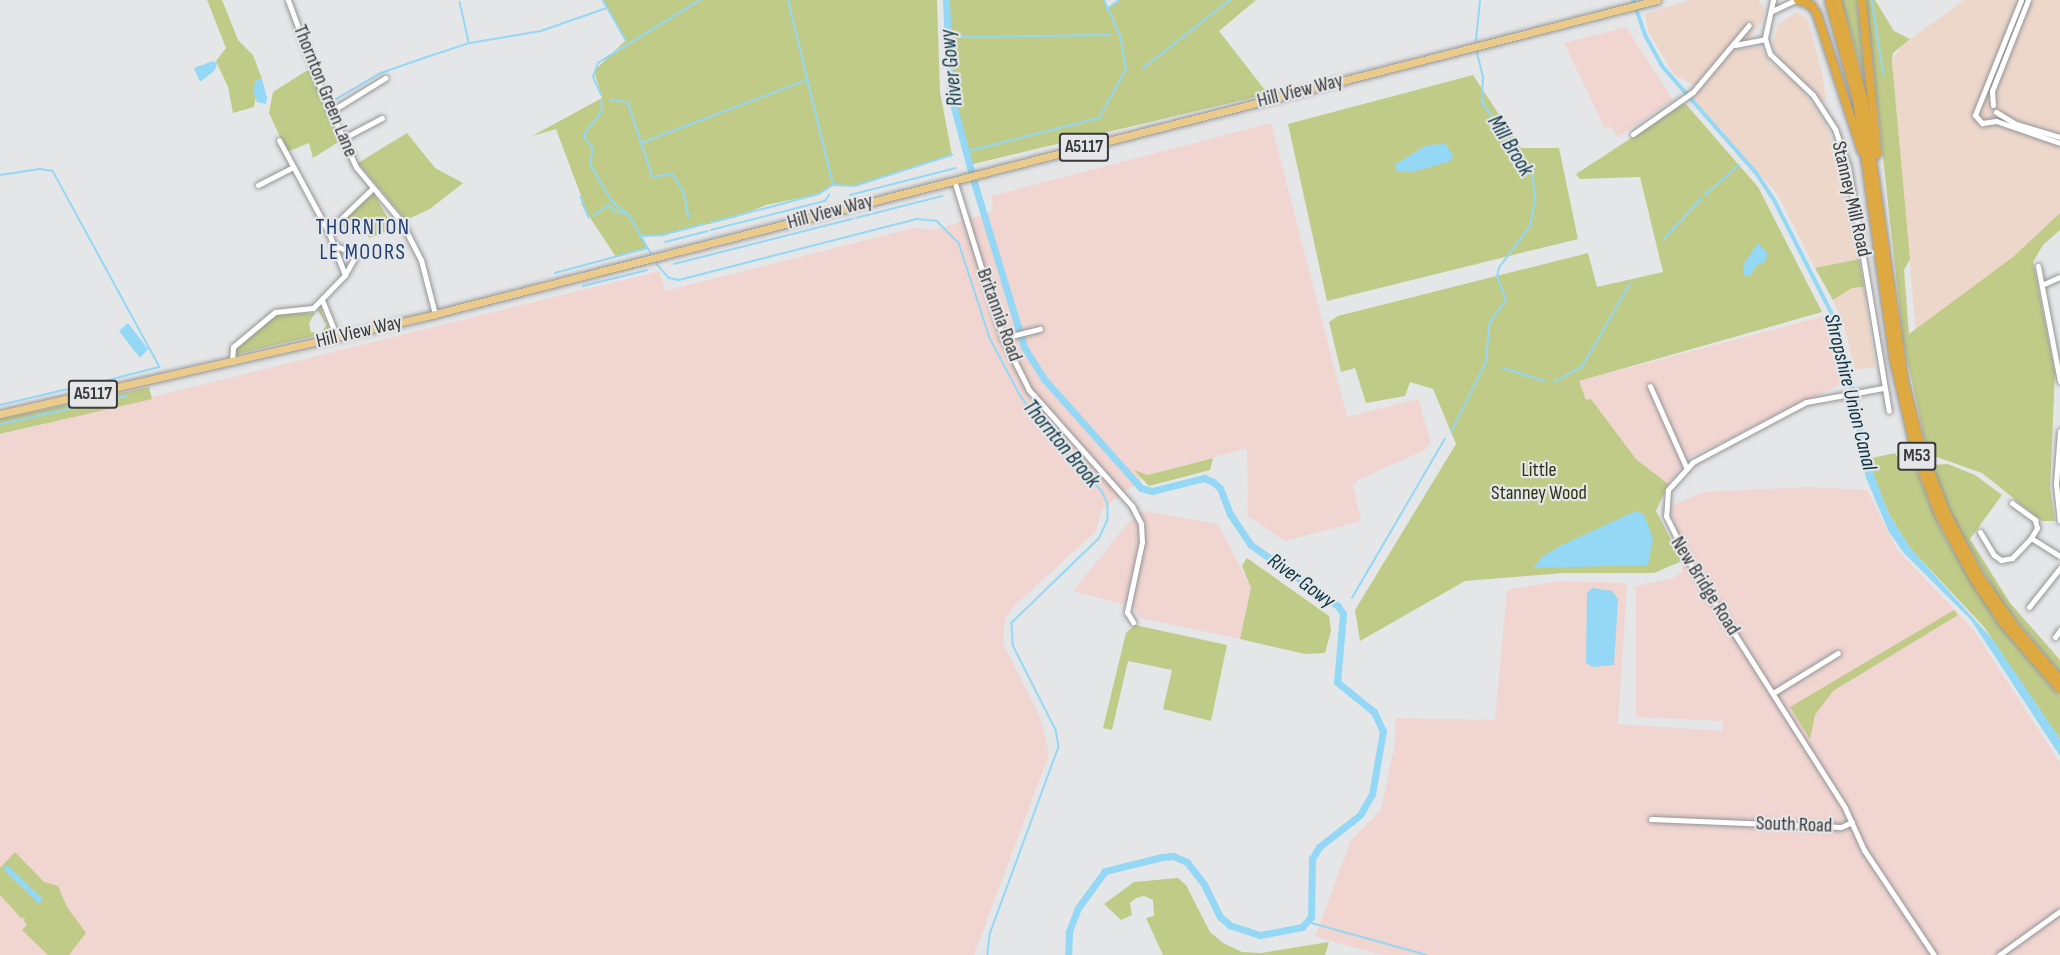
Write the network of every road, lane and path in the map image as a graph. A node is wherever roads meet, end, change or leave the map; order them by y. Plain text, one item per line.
1 (288, 0) edge
2 (1657, 0) edge
3 (1773, 0) edge
4 (1797, 0) edge
5 (1829, 0) edge
6 (1837, 0) edge
7 (1862, 0) edge
8 (2020, 0) edge
9 (2028, 0) edge
10 (1772, 11) junction
11 (1749, 25) dead end
12 (1765, 39) junction
13 (1735, 45) junction
14 (385, 78) dead end
15 (1980, 103) junction
16 (1993, 105) junction
17 (330, 112) junction
18 (1996, 112) junction
19 (382, 118) dead end
20 (1990, 122) junction
21 (1633, 134) dead end
22 (2060, 137) edge
23 (342, 139) junction
24 (279, 140) dead end
25 (2060, 143) edge
26 (293, 168) junction
27 (954, 180) junction
28 (1870, 184) junction
29 (258, 185) dead end
30 (373, 188) junction
31 (321, 217) junction
32 (1881, 220) junction
33 (334, 221) junction
34 (328, 231) junction
35 (334, 245) junction
36 (2038, 266) dead end
37 (345, 275) junction
38 (2060, 277) edge
39 (2044, 284) junction
40 (322, 300) junction
41 (435, 314) junction
42 (1040, 329) dead end
43 (337, 337) junction
44 (1003, 339) junction
45 (231, 362) junction
46 (2060, 381) edge
47 (1650, 386) dead end
48 (1884, 388) junction
49 (1889, 411) dead end
50 (0, 414) edge
51 (2060, 431) edge
52 (1686, 467) junction
53 (2012, 503) dead end
54 (2060, 521) edge
55 (1981, 537) dead end
56 (2031, 538) junction
57 (2060, 556) edge
58 (2060, 568) edge
59 (2029, 607) dead end
60 (1133, 622) dead end
61 (2060, 630) edge
62 (2055, 637) dead end
63 (1838, 653) dead end
64 (2060, 680) edge
65 (2060, 689) edge
66 (1773, 693) junction
67 (1651, 819) dead end
68 (1852, 822) junction
69 (2060, 911) edge
70 (1934, 955) edge
71 (1999, 955) edge

1 - 17 street, Thornton Green Lane
2 - 27 main road, Hill View Way / A5117
3 - 10 street
4 - 10 street
4 - 28 highway
5 - 28 highway, M53
6 - 32 highway, M53
7 - 32 highway
8 - 15 street
9 - 16 street
10 - 12 street
11 - 13 street
12 - 13 street
12 - 48 street, Stanney Mill Road
13 - 21 street
14 - 17 street
15 - 16 street
15 - 20 street
16 - 18 street
17 - 23 street, Thornton Green Lane
18 - 20 street
18 - 22 street
19 - 23 street
20 - 25 street
23 - 30 street, Thornton Green Lane
24 - 26 street
26 - 29 street
26 - 31 street
27 - 41 main road, Hill View Way / A5117
27 - 44 street, Britannia Road
28 - 65 highway, M53
30 - 33 street
30 - 41 street, Thornton Green Lane
31 - 33 street
31 - 34 street
32 - 64 highway, M53
33 - 34 street
34 - 35 street
35 - 37 street
35 - 37 street
36 - 39 street
37 - 40 street
38 - 39 street
39 - 46 street
40 - 43 street
40 - 45 street
41 - 43 main road, Hill View Way / A5117
42 - 44 street
43 - 45 main road, Hill View Way / A5117
44 - 60 street, Britannia Road
45 - 50 main road, Hill View Way / A5117
47 - 52 street
48 - 49 street, Stanney Mill Road
48 - 52 street, New Bridge Road
51 - 54 street
52 - 66 street, New Bridge Road
53 - 56 street
55 - 56 street
56 - 57 street
58 - 59 street
61 - 62 street
63 - 66 street
66 - 68 street, New Bridge Road
67 - 68 street, South Road
68 - 70 street, South Road
69 - 71 street

